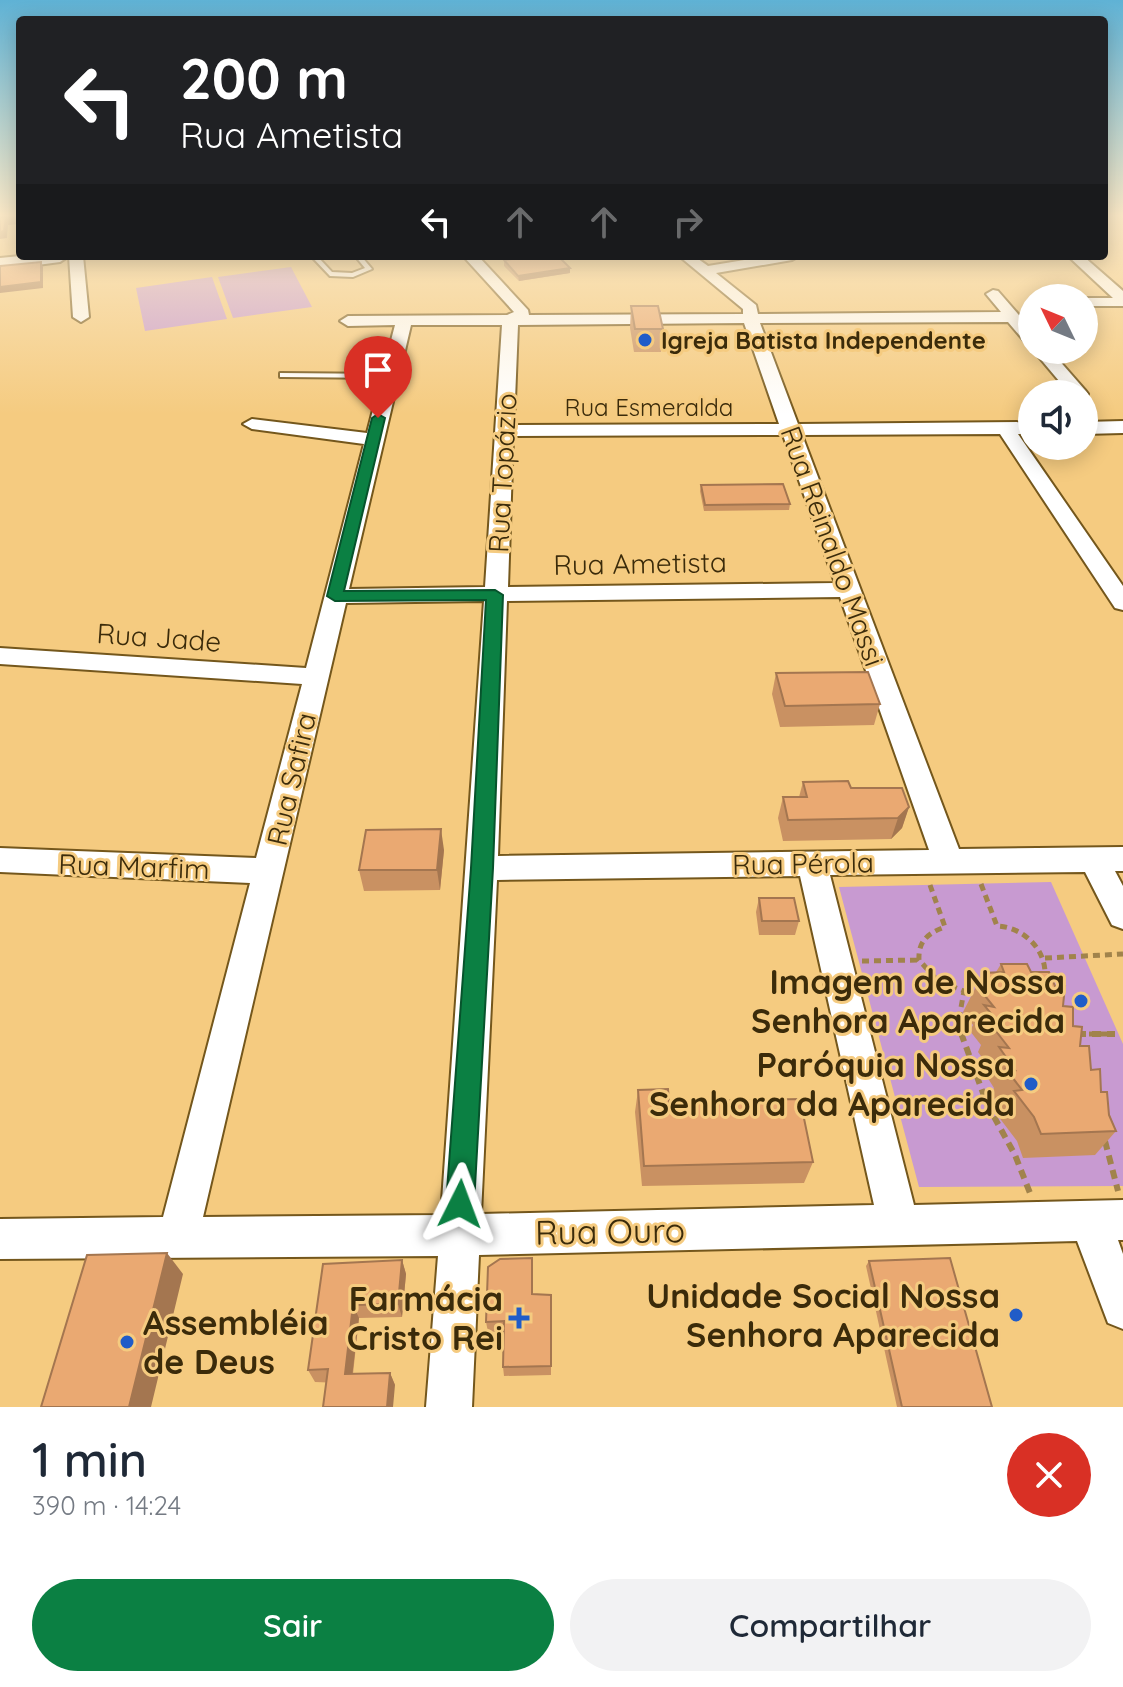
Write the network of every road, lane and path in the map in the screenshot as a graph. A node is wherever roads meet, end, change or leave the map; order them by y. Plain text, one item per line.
1 (78, 283) edge
2 (492, 283) edge
3 (720, 283) edge
4 (1103, 283) edge
5 (993, 294) dead end
6 (1123, 301) edge
7 (1098, 302) edge
8 (81, 317) dead end
9 (1011, 317) junction
10 (521, 318) junction
11 (750, 318) junction
12 (348, 321) dead end
13 (404, 321) junction
14 (1018, 325) edge
15 (1053, 364) edge
16 (283, 375) dead end
17 (390, 376) junction
18 (1067, 380) edge
19 (1098, 412) edge
20 (252, 424) dead end
21 (1005, 428) junction
22 (1018, 428) edge
23 (1116, 428) edge
24 (790, 430) junction
25 (506, 431) junction
26 (373, 439) junction
27 (1112, 572) edge
28 (849, 590) junction
29 (495, 595) junction
30 (335, 596) junction
31 (1123, 603) edge
32 (0, 656) edge
33 (315, 677) junction
34 (1108, 859) edge
35 (0, 860) edge
36 (947, 861) junction
37 (812, 863) junction
38 (482, 868) junction
39 (269, 871) junction
40 (1123, 916) edge
41 (1123, 954) edge
42 (1045, 958) junction
43 (919, 960) junction
44 (835, 962) junction
45 (1035, 985) edge
46 (1115, 1034) dead end
47 (1076, 1048) edge
48 (1103, 1132) edge
49 (1112, 1215) edge
50 (1040, 1222) junction
51 (898, 1223) junction
52 (458, 1235) junction
53 (178, 1237) junction
54 (0, 1239) edge
55 (1123, 1308) edge
56 (449, 1407) edge

1 - 8 street
2 - 10 street
3 - 11 street, Rua Reinaldo Massi
4 - 6 street
5 - 9 street
6 - 7 street
9 - 11 street
9 - 14 street
10 - 11 street
10 - 13 street
10 - 25 street, Rua Topázio
11 - 24 street, Rua Reinaldo Massi
12 - 13 street
13 - 17 street, Rua Safira
15 - 18 street
16 - 17 lane
17 - 26 street, Rua Safira
19 - 23 street
20 - 26 street
21 - 22 street, Rua Esmeralda
21 - 24 street, Rua Esmeralda
21 - 27 street
24 - 25 street, Rua Esmeralda
24 - 28 street, Rua Reinaldo Massi
25 - 29 street, Rua Topázio
26 - 30 street, Rua Safira
27 - 31 street
28 - 29 street, Rua Ametista
28 - 36 street, Rua Reinaldo Massi
29 - 30 street, Rua Ametista
29 - 38 street, Rua Topázio
30 - 33 street, Rua Safira
32 - 33 street, Rua Jade
33 - 39 street, Rua Safira
34 - 36 street, Rua Pérola
34 - 40 street
35 - 39 street, Rua Marfim
36 - 37 street, Rua Pérola
36 - 42 path
36 - 43 path
37 - 38 street, Rua Pérola
37 - 44 street
38 - 52 street, Rua Topázio
39 - 53 street, Rua Safira
41 - 42 path
42 - 45 path
43 - 44 path
43 - 50 path
44 - 51 street
46 - 47 path
48 - 49 path
49 - 50 street, Rua Ouro
49 - 55 street
50 - 51 street, Rua Ouro
51 - 52 street, Rua Ouro
52 - 53 street, Rua Ouro
52 - 56 street, Rua Topázio
53 - 54 street, Rua Ouro

